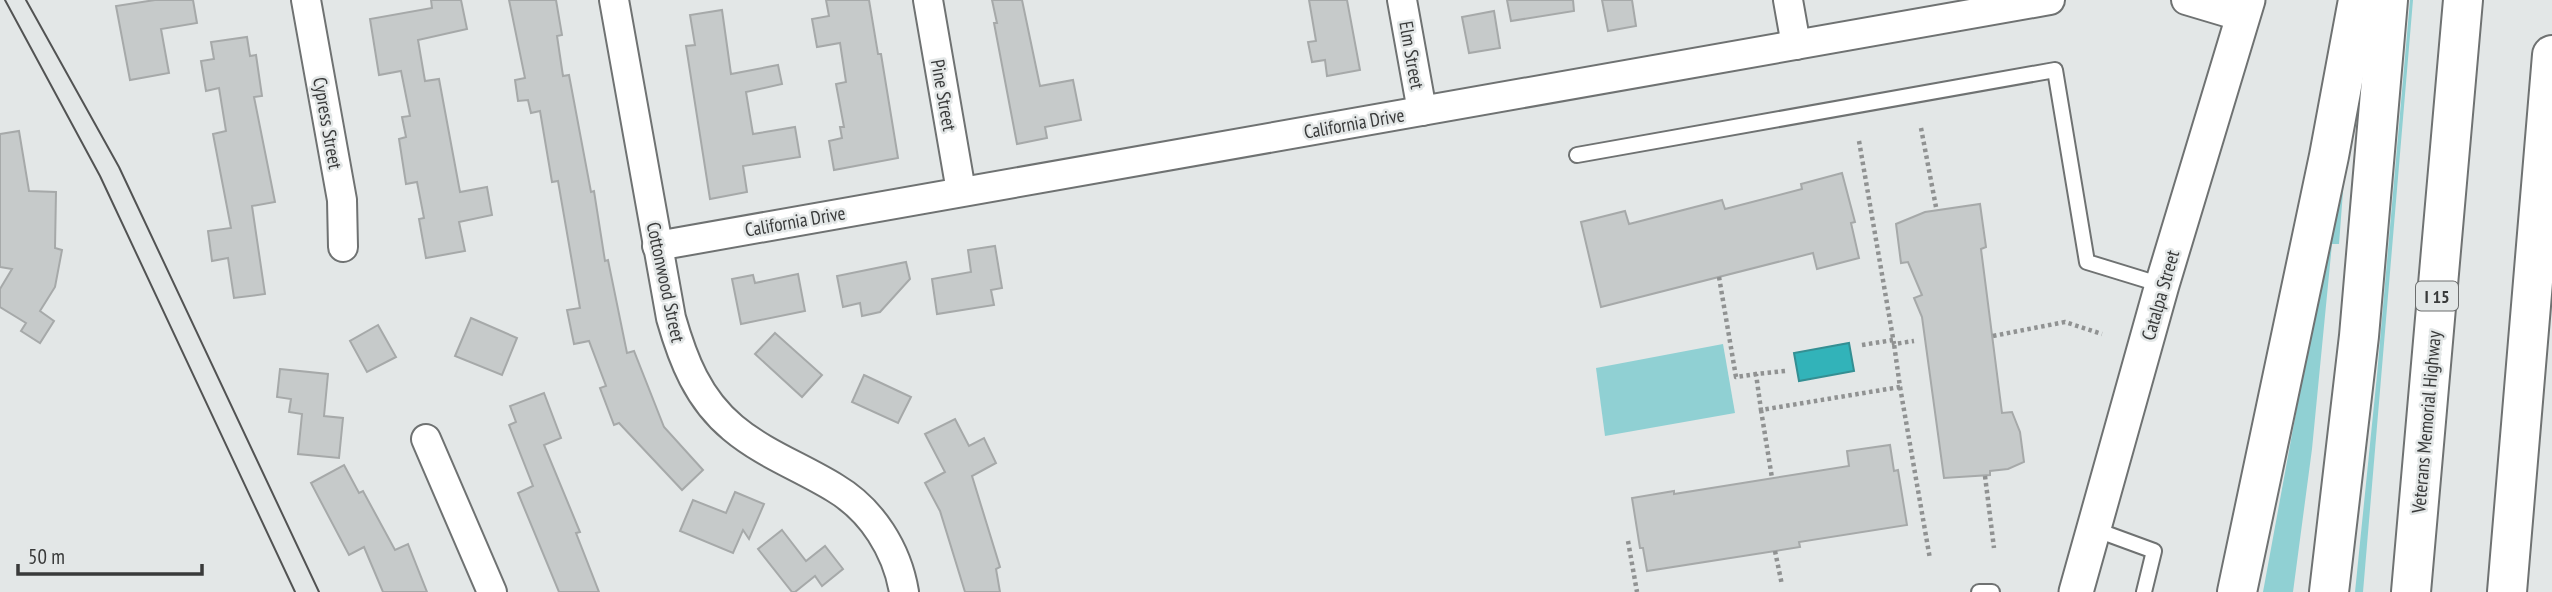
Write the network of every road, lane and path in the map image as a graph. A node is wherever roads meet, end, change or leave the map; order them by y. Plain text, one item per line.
1 (306, 0) edge
2 (614, 0) edge
3 (928, 0) edge
4 (1402, 0) edge
5 (1788, 0) edge
6 (2050, 0) edge
7 (2186, 0) edge
8 (2358, 0) edge
9 (2388, 0) edge
10 (2463, 0) edge
11 (2245, 9) edge
12 (1796, 45) junction
13 (2552, 55) edge
14 (1422, 111) junction
15 (1921, 128) dead end
16 (1858, 141) dead end
17 (1577, 155) dead end
18 (961, 191) junction
19 (1936, 207) dead end
20 (657, 246) junction
21 (343, 247) dead end
22 (1719, 277) dead end
23 (2162, 285) junction
24 (2102, 334) dead end
25 (1993, 336) dead end
26 (1914, 341) dead end
27 (1894, 342) junction
28 (1862, 345) dead end
29 (1785, 370) dead end
30 (1756, 374) junction
31 (1900, 387) junction
32 (1761, 410) junction
33 (426, 439) dead end
34 (1985, 476) dead end
35 (1772, 478) dead end
36 (2094, 529) junction
37 (1628, 541) dead end
38 (1994, 548) dead end
39 (1776, 551) dead end
40 (1930, 559) dead end
41 (1782, 585) dead end
42 (492, 592) edge
43 (904, 592) edge
44 (1637, 592) edge
45 (1979, 592) edge
46 (1992, 592) edge
47 (2076, 592) edge
48 (2144, 592) edge
49 (2237, 592) edge
50 (2329, 592) edge
51 (2411, 592) edge
52 (2507, 592) edge

1 - 21 street, Cypress Street
2 - 20 street, Cottonwood Street
3 - 18 street, Pine Street
4 - 14 street, Elm Street
5 - 12 street
6 - 12 street, California Drive
7 - 11 street
8 - 49 highway
9 - 50 highway
10 - 51 highway, Veterans Memorial Highway / I 15
11 - 23 street, Catalpa Street
12 - 14 street, California Drive
13 - 52 highway
14 - 18 street, California Drive
15 - 19 path
16 - 27 path
17 - 23 lane
18 - 20 street, California Drive
20 - 43 street, Cottonwood Street
22 - 30 path
23 - 36 street, Catalpa Street
24 - 25 path
26 - 27 path
27 - 28 path
27 - 31 path
29 - 30 path
30 - 32 path
31 - 32 path
31 - 40 path
32 - 35 path
33 - 42 street
34 - 38 path
36 - 47 street, Catalpa Street
36 - 48 lane
37 - 44 path
39 - 41 path
45 - 46 lane

